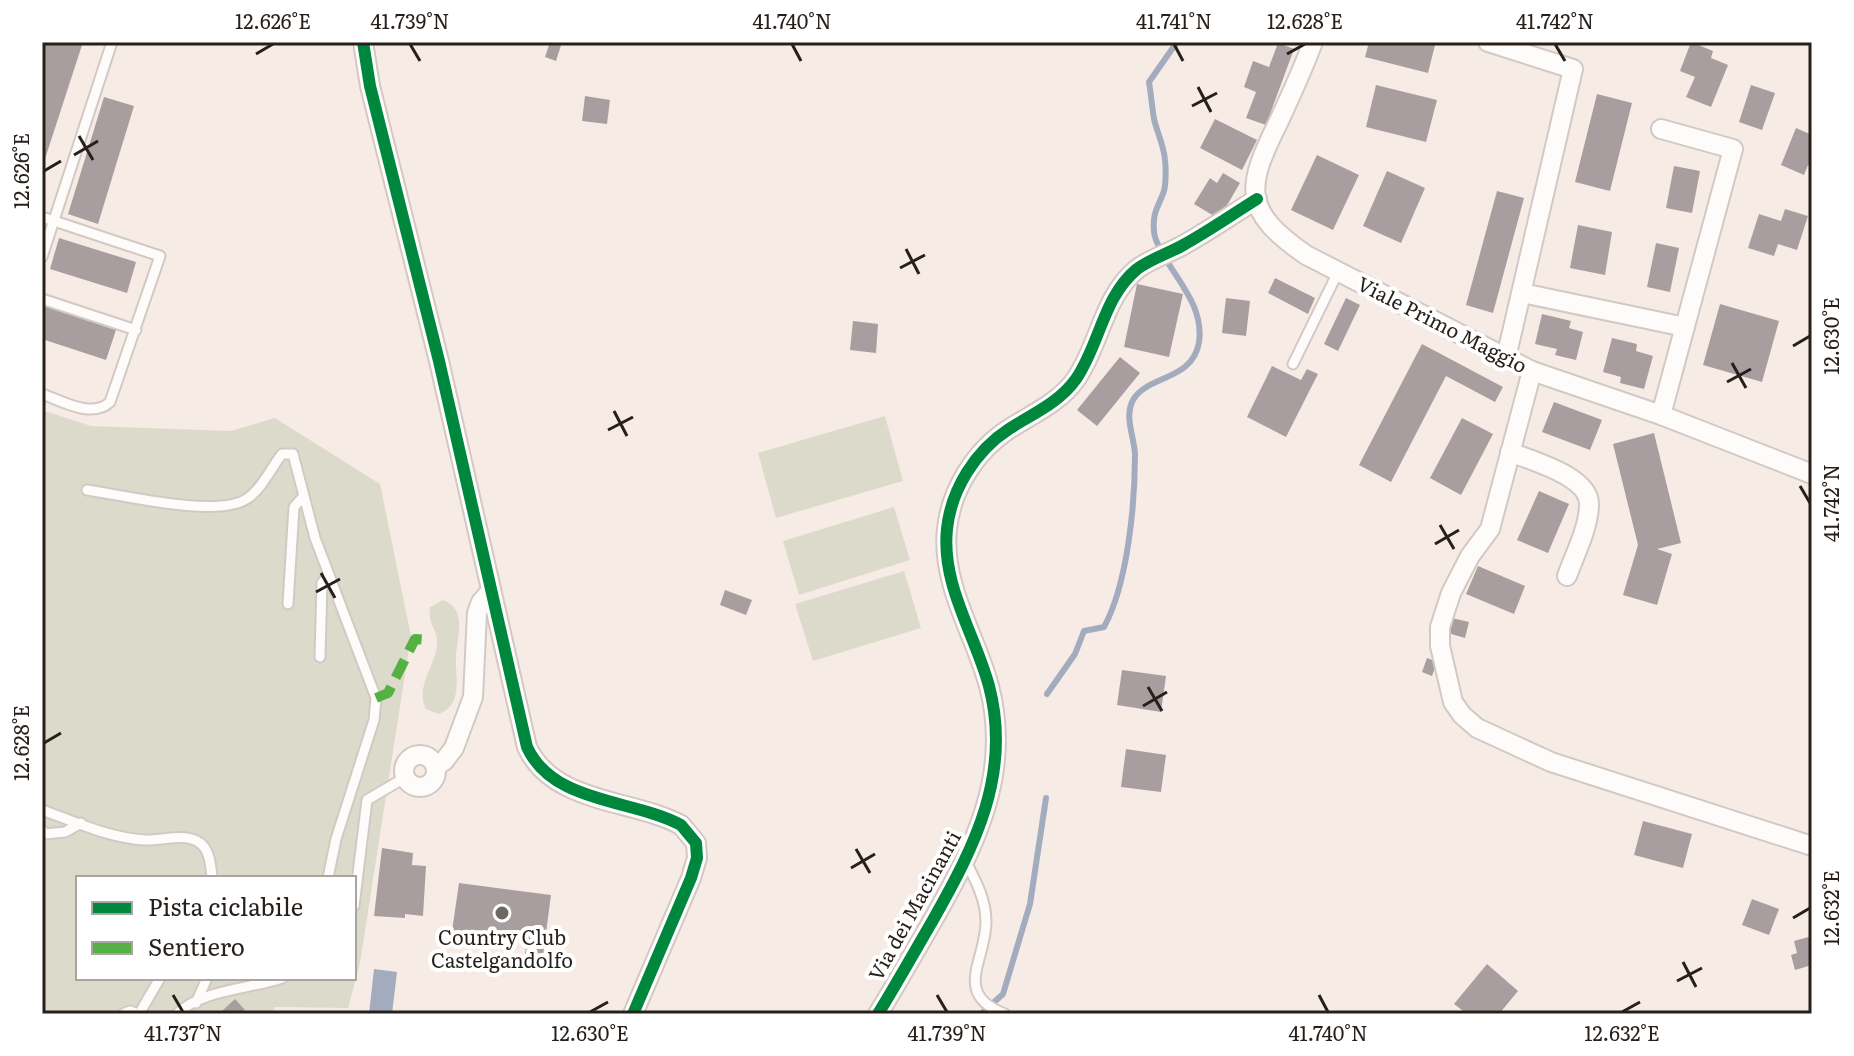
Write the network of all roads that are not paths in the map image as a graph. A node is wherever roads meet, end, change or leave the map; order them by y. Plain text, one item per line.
1 (112, 42) edge
2 (363, 42) edge
3 (1313, 42) edge
4 (1488, 42) edge
5 (1661, 129) dead end
6 (1257, 199) junction
7 (42, 217) edge
8 (53, 221) junction
9 (42, 257) edge
10 (1338, 272) junction
11 (1522, 293) junction
12 (42, 299) edge
13 (1685, 327) junction
14 (136, 330) junction
15 (1506, 358) junction
16 (1293, 364) dead end
17 (1532, 371) junction
18 (42, 394) edge
19 (1661, 415) junction
20 (1510, 452) junction
21 (1812, 474) edge
22 (87, 490) dead end
23 (303, 497) junction
24 (329, 576) junction
25 (1567, 576) dead end
26 (490, 592) junction
27 (288, 604) dead end
28 (320, 657) dead end
29 (406, 777) joint
30 (45, 814) edge
31 (81, 823) junction
32 (42, 830) edge
33 (1812, 846) edge
34 (966, 862) junction
35 (212, 876) edge
36 (328, 876) edge
37 (356, 890) edge
38 (159, 980) edge
39 (206, 980) edge
40 (244, 982) edge
41 (196, 1003) junction
42 (1002, 1013) edge
43 (123, 1014) edge
44 (138, 1014) edge
45 (177, 1014) edge
46 (633, 1014) edge
47 (878, 1014) edge

1 - 8 lane
2 - 26 street
3 - 6 street
4 - 11 street
5 - 13 street
6 - 10 street, Viale Primo Maggio
6 - 34 street, Via dei Macinanti
7 - 8 lane
8 - 9 lane
8 - 14 lane
10 - 15 street, Viale Primo Maggio
10 - 16 lane
11 - 13 street
11 - 15 street
12 - 14 lane
13 - 19 street
14 - 18 lane
15 - 17 street, Viale Primo Maggio
17 - 19 street, Viale Primo Maggio
17 - 20 street
19 - 21 street, Viale Primo Maggio
20 - 25 street
20 - 33 street
22 - 23 lane
23 - 24 lane
23 - 27 lane
24 - 28 lane
24 - 36 lane
26 - 29 street
26 - 46 street
29 - 37 lane
30 - 31 lane
31 - 32 lane
31 - 35 lane
34 - 42 lane
34 - 47 street, Via dei Macinanti
38 - 44 lane
39 - 41 lane
40 - 41 lane
41 - 45 lane
43 - 44 lane

